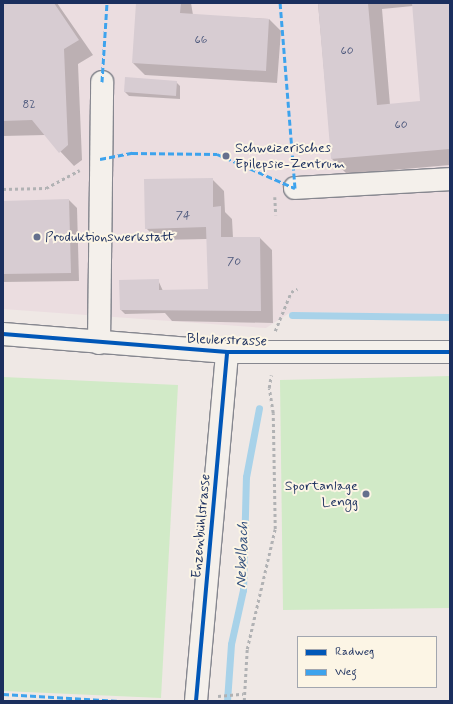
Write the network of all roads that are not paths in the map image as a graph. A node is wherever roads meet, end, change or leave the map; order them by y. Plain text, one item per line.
1 (102, 82) dead end
2 (450, 179) edge
3 (295, 188) dead end
4 (3, 334) edge
5 (100, 343) junction
6 (227, 352) junction
7 (450, 352) edge
8 (206, 698) edge

1 - 5 street
2 - 3 street
4 - 5 street, Bleulerstrasse
5 - 6 street, Bleulerstrasse
6 - 7 street, Bleulerstrasse
6 - 8 street, Enzenbühlstrasse

